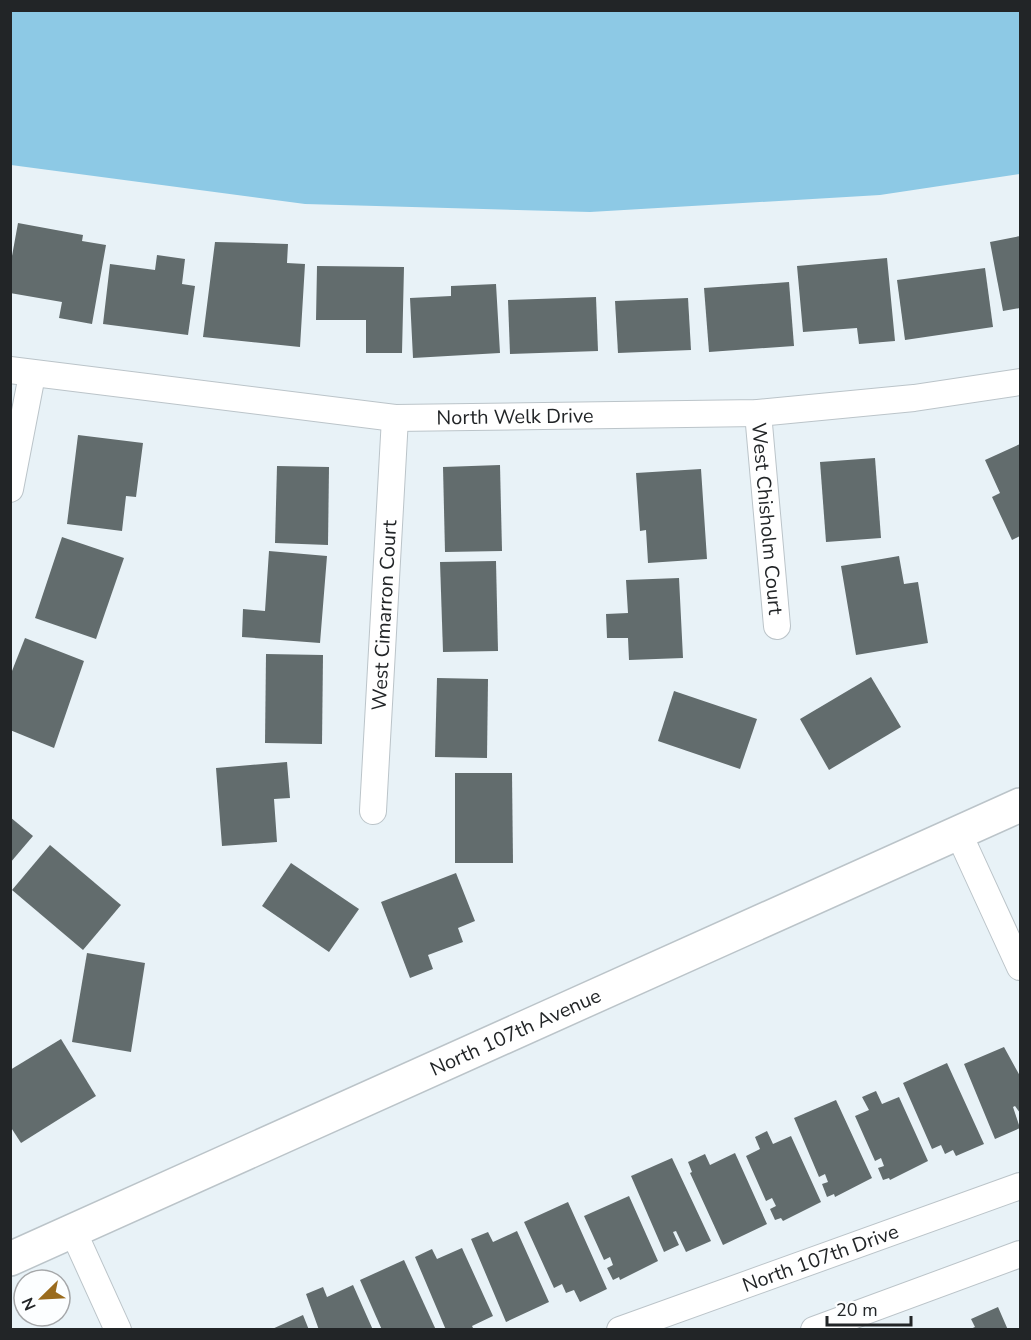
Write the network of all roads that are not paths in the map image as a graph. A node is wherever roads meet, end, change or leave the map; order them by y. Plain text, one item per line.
1 (21, 372) edge
2 (1020, 382) edge
3 (758, 412) junction
4 (395, 418) junction
5 (10, 489) edge
6 (777, 626) dead end
7 (1020, 805) edge
8 (372, 811) dead end
9 (958, 832) junction
10 (1020, 967) edge
11 (1020, 1186) edge
12 (73, 1231) junction
13 (1020, 1254) edge
14 (10, 1259) edge
15 (118, 1329) edge
16 (621, 1329) edge
17 (814, 1329) edge

1 - 4 street, North Welk Drive
1 - 5 street
2 - 3 street, North Welk Drive
3 - 4 street, North Welk Drive
3 - 6 street, West Chisholm Court
4 - 8 street, West Cimarron Court
7 - 9 main road, North 107th Avenue
9 - 10 street
9 - 12 main road, North 107th Avenue
11 - 16 street, North 107th Drive
12 - 14 main road, North 107th Avenue
12 - 15 street
13 - 17 street

